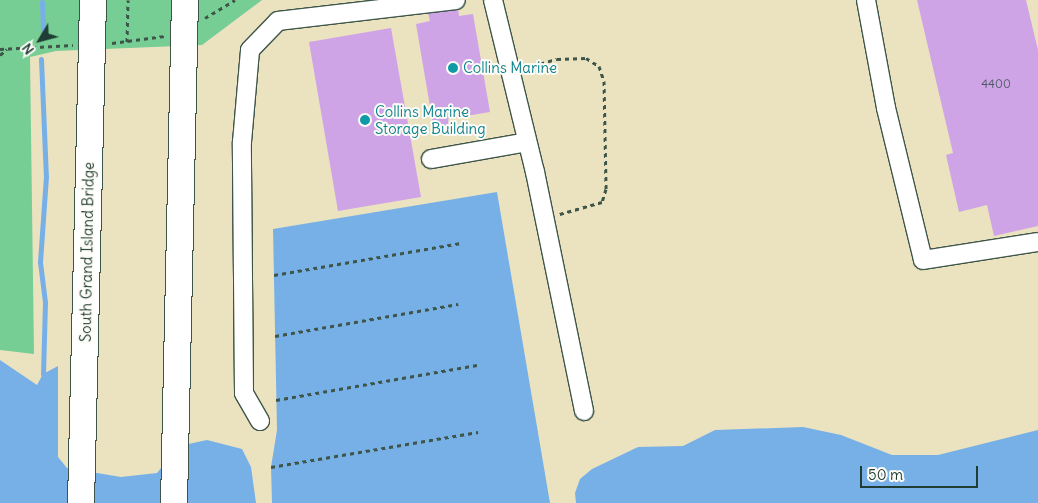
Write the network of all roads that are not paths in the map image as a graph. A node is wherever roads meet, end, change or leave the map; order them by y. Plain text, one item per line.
1 (93, 0) edge
2 (184, 0) edge
3 (456, 0) edge
4 (493, 0) edge
5 (866, 0) edge
6 (527, 142) junction
7 (432, 159) dead end
8 (1038, 242) edge
9 (584, 410) dead end
10 (260, 421) dead end
11 (81, 503) edge
12 (174, 503) edge

1 - 11 highway, South Grand Island Bridge, bridge
2 - 12 highway, bridge
3 - 10 lane
4 - 6 lane
5 - 8 lane
6 - 7 lane
6 - 9 lane

